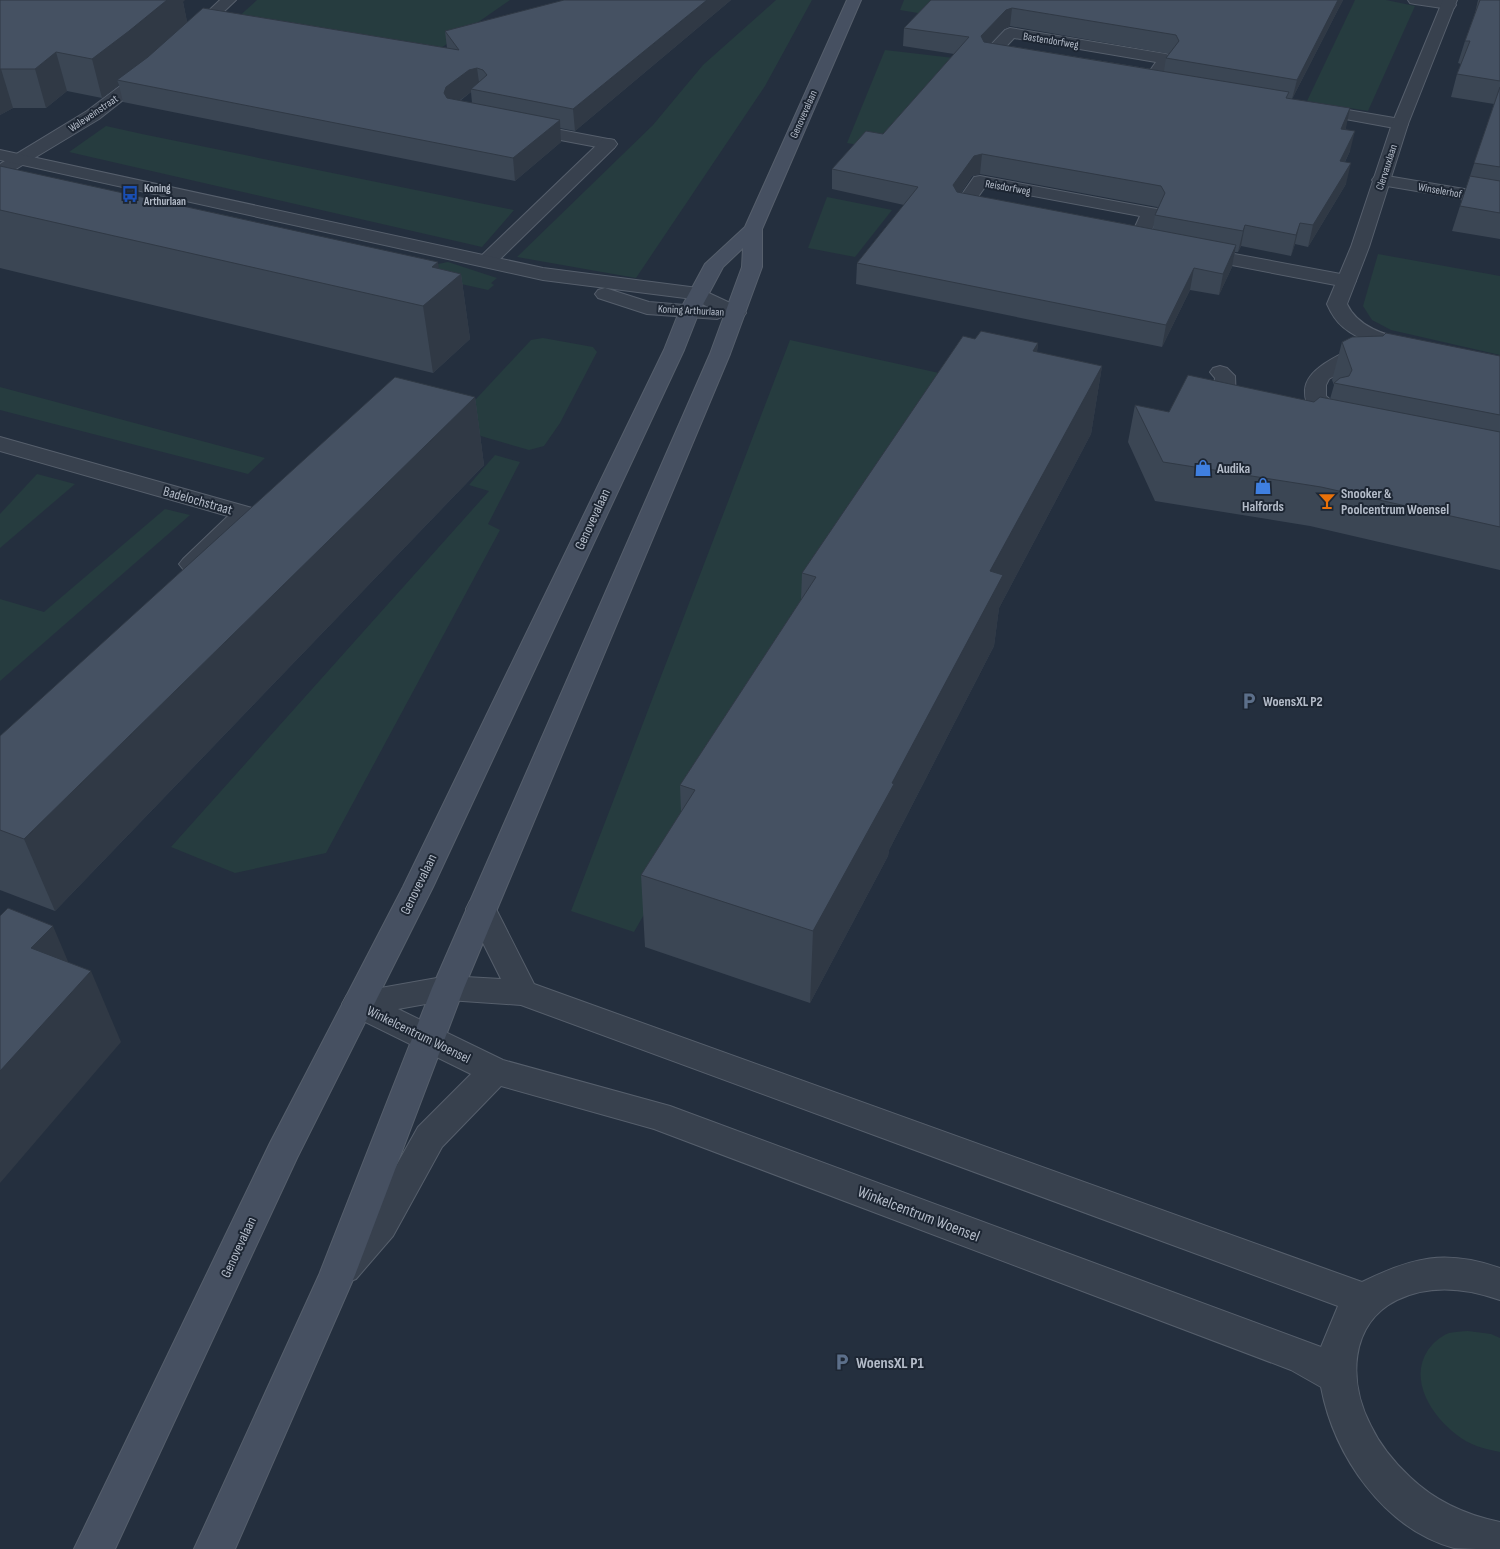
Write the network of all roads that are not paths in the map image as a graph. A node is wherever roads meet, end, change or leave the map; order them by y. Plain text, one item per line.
1 (229, 0) edge
2 (854, 0) edge
3 (1415, 0) edge
4 (1450, 2) edge
5 (181, 43) edge
6 (160, 62) edge
7 (1027, 62) edge
8 (1131, 79) edge
9 (1150, 82) junction
10 (1169, 85) edge
11 (1297, 107) edge
12 (1400, 124) junction
13 (513, 126) edge
14 (0, 155) edge
15 (20, 159) junction
16 (0, 171) edge
17 (1381, 180) junction
18 (1500, 200) edge
19 (1001, 215) edge
20 (752, 229) junction
21 (1118, 238) edge
22 (1137, 242) junction
23 (1155, 245) edge
24 (1183, 250) edge
25 (487, 261) junction
26 (1346, 281) junction
27 (693, 303) junction
28 (736, 313) junction
29 (1383, 340) junction
30 (1433, 352) edge
31 (1220, 372) dead end
32 (1329, 408) edge
33 (1263, 417) edge
34 (0, 444) edge
35 (172, 582) edge
36 (481, 909) junction
37 (448, 988) junction
38 (523, 993) junction
39 (358, 1004) junction
40 (428, 1038) junction
41 (495, 1071) junction
42 (337, 1275) junction
43 (1500, 1284) edge
44 (1365, 1299) junction
45 (1336, 1376) junction
46 (1500, 1542) edge
47 (94, 1549) edge
48 (214, 1549) edge

1 - 5 street
2 - 20 main road, Genovevalaan
3 - 4 street
4 - 12 street, Clervauxlaan
6 - 15 street, Waleweinstraat
7 - 9 street, Bastendorfweg
8 - 9 street
9 - 10 street
11 - 12 street
12 - 17 street, Clervauxlaan
13 - 25 street
14 - 15 street, Koning Arthurlaan
15 - 16 street, Waleweinstraat
15 - 25 street, Koning Arthurlaan
17 - 18 street, Winselerhof
17 - 26 street, Clervauxlaan
19 - 22 street, Reisdorfweg
20 - 27 main road, Genovevalaan
20 - 28 main road, Genovevalaan
21 - 22 street
22 - 23 street
24 - 26 street
25 - 27 street, Koning Arthurlaan
26 - 29 street, Clervauxlaan
27 - 28 street, Koning Arthurlaan
27 - 39 main road, Genovevalaan
28 - 36 main road, Genovevalaan
29 - 30 street
29 - 32 street
31 - 33 street
34 - 35 street, Badelochstraat
36 - 37 main road, Genovevalaan
36 - 38 street
37 - 38 street, Winkelcentrum Woensel
37 - 39 street, Winkelcentrum Woensel
37 - 40 main road, Genovevalaan
38 - 44 street, Winkelcentrum Woensel
39 - 40 street, Winkelcentrum Woensel
39 - 47 main road, Genovevalaan
40 - 41 street, Winkelcentrum Woensel
40 - 42 main road, Genovevalaan
41 - 42 street
41 - 45 street, Winkelcentrum Woensel
42 - 48 main road, Genovevalaan
43 - 44 street
44 - 45 street
45 - 46 street

